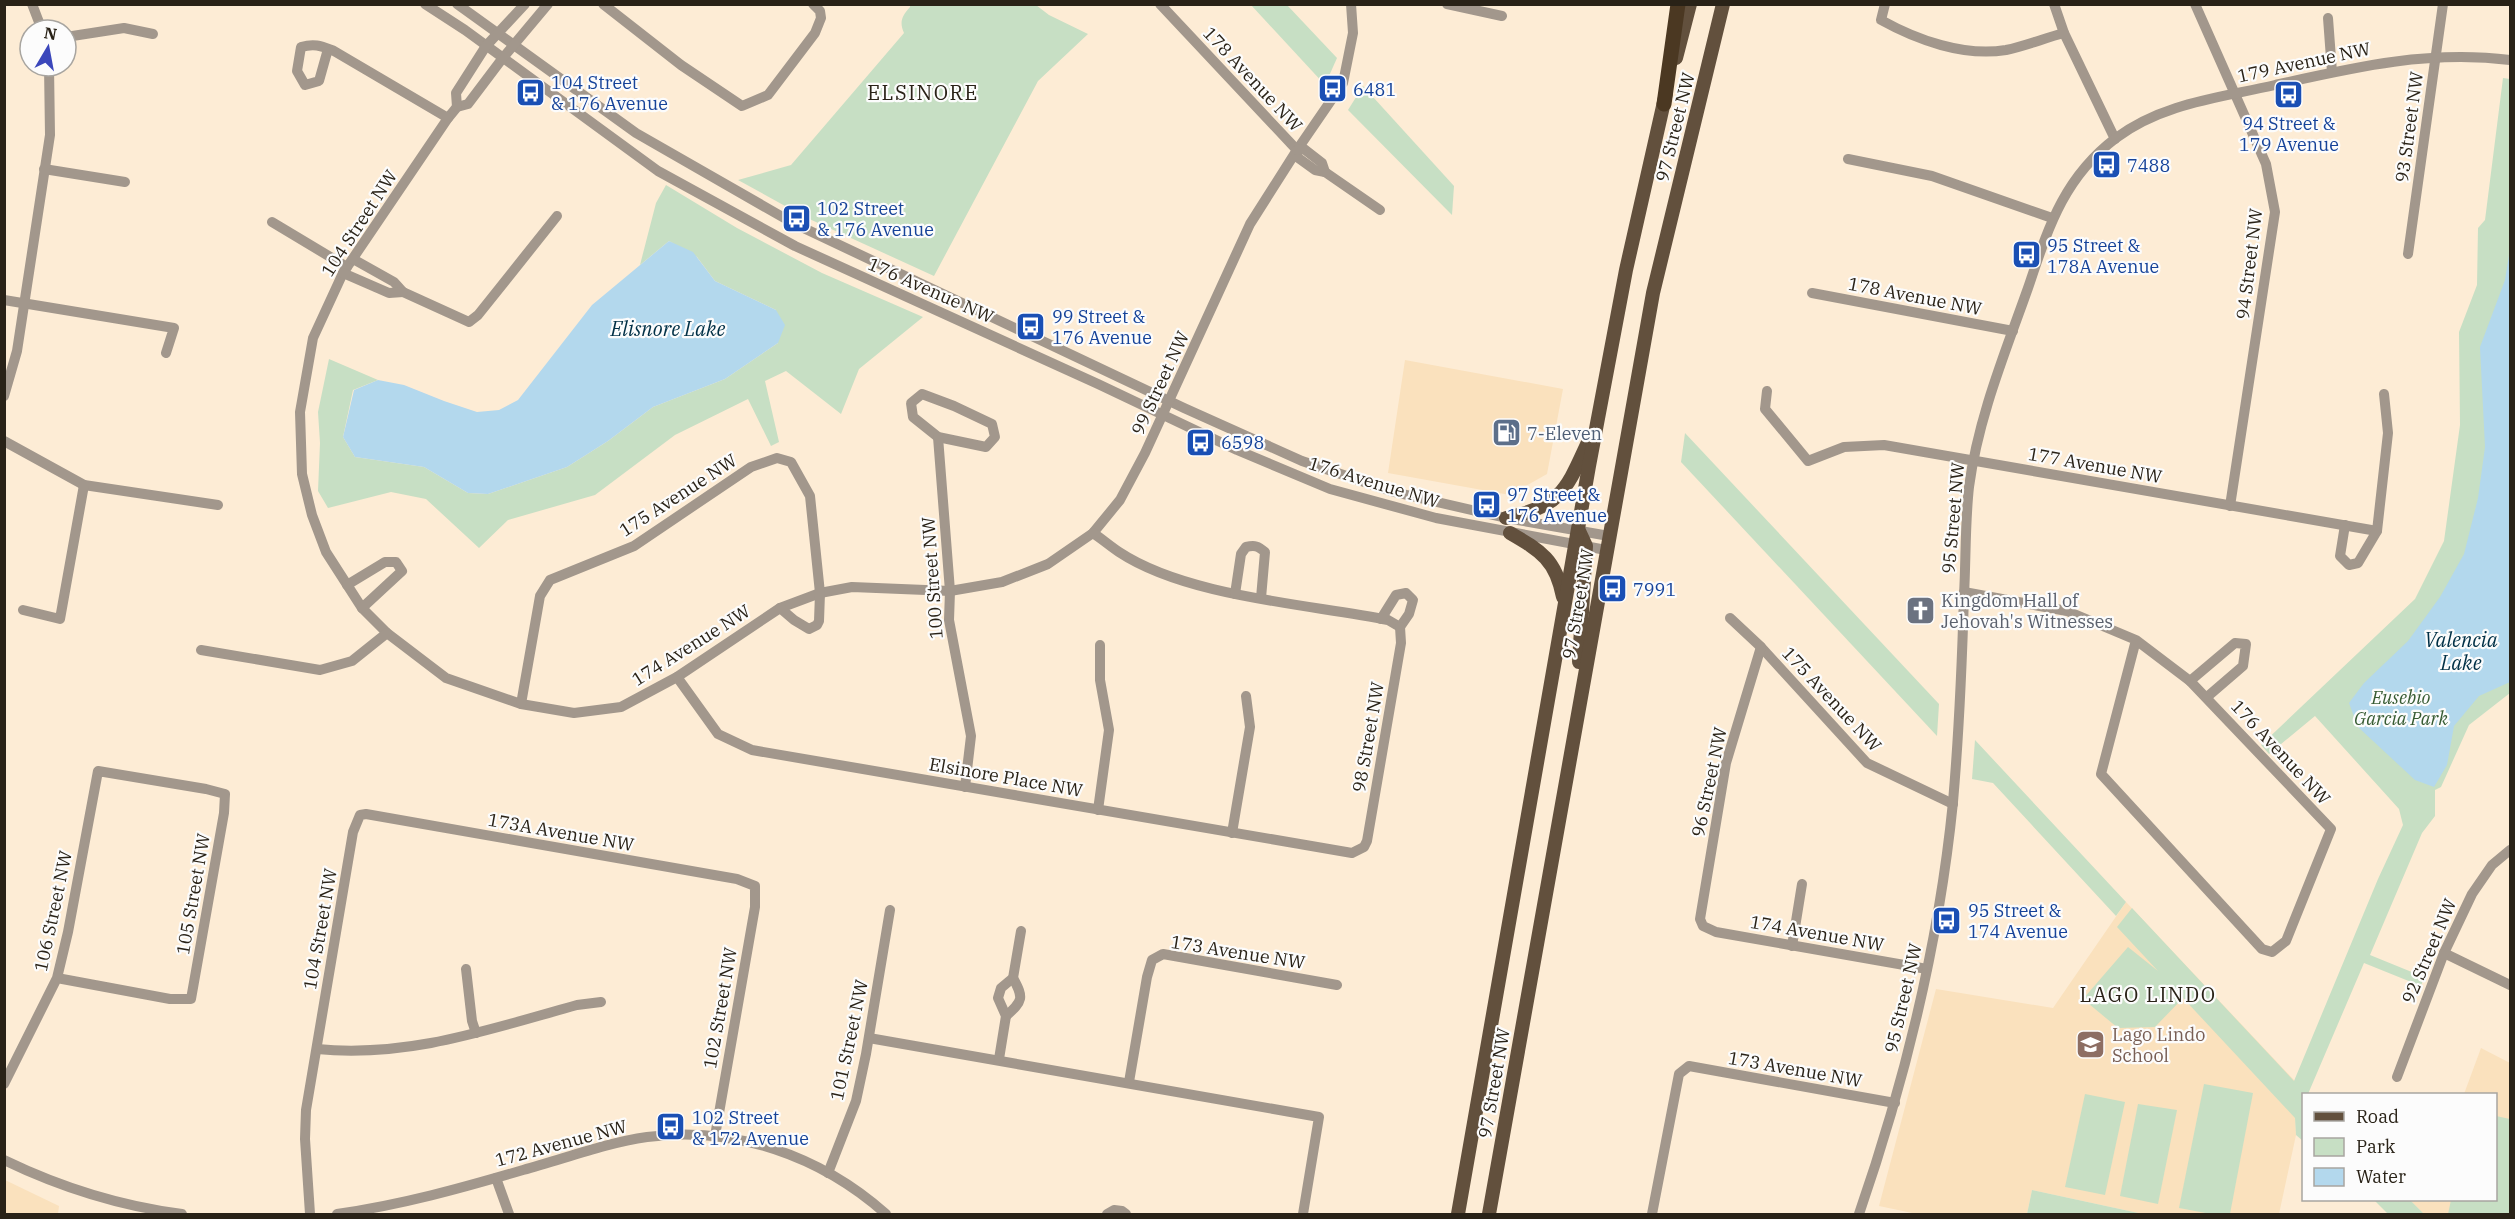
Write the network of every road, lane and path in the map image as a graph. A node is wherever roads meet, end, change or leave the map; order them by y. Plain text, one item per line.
1 (425, 4) edge
2 (457, 4) edge
3 (525, 4) edge
4 (548, 4) edge
5 (603, 4) edge
6 (813, 4) edge
7 (1160, 4) edge
8 (1351, 4) edge
9 (1447, 4) edge
10 (1678, 4) edge
11 (1690, 4) edge
12 (1723, 4) edge
13 (1885, 4) edge
14 (2054, 4) edge
15 (2195, 4) edge
16 (2443, 4) edge
17 (1502, 16) dead end
18 (2328, 18) dead end
19 (499, 33) junction
20 (2064, 33) junction
21 (153, 34) dead end
22 (78, 35) edge
23 (515, 45) junction
24 (486, 46) junction
25 (328, 49) dead end
26 (2436, 56) junction
27 (502, 59) junction
28 (2511, 60) edge
29 (2332, 72) junction
30 (49, 78) edge
31 (2234, 94) junction
32 (1664, 104) junction
33 (457, 107) junction
34 (448, 118) junction
35 (2115, 139) junction
36 (1297, 150) junction
37 (1848, 159) dead end
38 (44, 169) junction
39 (124, 182) dead end
40 (1380, 210) dead end
41 (557, 216) dead end
42 (2052, 218) junction
43 (272, 222) dead end
44 (2408, 254) dead end
45 (348, 266) junction
46 (403, 292) junction
47 (1812, 294) dead end
48 (4, 300) edge
49 (25, 304) junction
50 (2013, 331) junction
51 (166, 353) dead end
52 (1767, 391) dead end
53 (2384, 394) dead end
54 (4, 396) edge
55 (1169, 401) junction
56 (1163, 416) junction
57 (1598, 420) junction
58 (938, 437) junction
59 (4, 441) edge
60 (1974, 459) junction
61 (302, 474) joint
62 (84, 485) junction
63 (218, 505) dead end
64 (2230, 506) junction
65 (1506, 518) junction
66 (2345, 525) junction
67 (2377, 531) junction
68 (1093, 533) junction
69 (1510, 533) junction
70 (1580, 541) junction
71 (1608, 543) junction
72 (1002, 582) joint
73 (346, 585) junction
74 (950, 591) junction
75 (1964, 592) junction
76 (820, 593) junction
77 (1235, 594) junction
78 (1261, 598) junction
79 (1564, 605) junction
80 (362, 608) junction
81 (780, 608) junction
82 (23, 610) dead end
83 (1730, 618) dead end
84 (1381, 619) junction
85 (1401, 627) junction
86 (387, 633) junction
87 (2136, 640) junction
88 (1100, 645) dead end
89 (1761, 647) junction
90 (201, 650) dead end
91 (677, 677) junction
92 (2190, 681) junction
93 (1246, 696) dead end
94 (2207, 697) junction
95 (521, 704) junction
96 (1575, 727) junction
97 (98, 771) joint
98 (965, 787) junction
99 (1953, 804) junction
100 (1098, 810) junction
101 (360, 815) joint
102 (1232, 833) junction
103 (1360, 850) joint
104 (2511, 850) edge
105 (1802, 884) dead end
106 (755, 886) joint
107 (890, 910) dead end
108 (1703, 926) joint
109 (1021, 931) dead end
110 (1792, 946) junction
111 (2444, 953) junction
112 (466, 969) dead end
113 (1927, 969) junction
114 (57, 978) junction
115 (1013, 978) junction
116 (1337, 984) dead end
117 (2511, 985) edge
118 (602, 1002) dead end
119 (1006, 1016) junction
120 (476, 1033) junction
121 (869, 1038) junction
122 (317, 1050) junction
123 (999, 1059) junction
124 (2397, 1077) dead end
125 (1129, 1082) junction
126 (4, 1084) edge
127 (1895, 1104) junction
128 (715, 1136) junction
129 (4, 1160) edge
130 (828, 1173) junction
131 (496, 1178) junction
132 (182, 1215) edge
133 (310, 1215) edge
134 (337, 1215) edge
135 (509, 1215) edge
136 (886, 1215) edge
137 (1107, 1215) edge
138 (1126, 1215) edge
139 (1303, 1215) edge
140 (1458, 1215) edge
141 (1489, 1215) edge
142 (1652, 1215) edge
143 (1859, 1215) edge

1 - 24 street, 176 Avenue NW
2 - 19 street, 176 Avenue NW
3 - 19 street, 104 Street NW
4 - 23 street, 104 Street NW
5 - 6 street
7 - 36 street, 178 Avenue NW
8 - 36 street, 99 Street NW
9 - 17 street
10 - 32 highway
11 - 32 main road, 97 Street NW
12 - 71 main road, 97 Street NW
13 - 20 street
14 - 20 street
15 - 31 street, 94 Street NW
16 - 26 street, 93 Street NW
18 - 29 street
19 - 23 street, 176 Avenue NW
19 - 24 street, 104 Street NW
20 - 35 street
21 - 22 street
23 - 27 street, 104 Street NW
23 - 55 street, 176 Avenue NW
24 - 27 street, 176 Avenue NW
24 - 33 street, 104 Street NW
25 - 34 street
26 - 28 street, 179 Avenue NW
26 - 29 street, 179 Avenue NW
26 - 44 street, 93 Street NW
27 - 33 street, 104 Street NW
27 - 56 street, 176 Avenue NW
29 - 31 street, 179 Avenue NW
30 - 38 street
31 - 35 street, 179 Avenue NW
31 - 64 street, 94 Street NW
32 - 57 main road, 97 Street NW
33 - 34 street, 104 Street NW
34 - 45 street, 104 Street NW
35 - 42 street, 95 Street NW
36 - 40 street
36 - 55 street, 99 Street NW
37 - 42 street
38 - 39 street
38 - 49 street
41 - 46 street
42 - 50 street, 95 Street NW
43 - 45 street
45 - 46 street
45 - 46 street
45 - 61 street, 104 Street NW
47 - 50 street, 178 Avenue NW
48 - 49 street
49 - 51 street
49 - 54 street
50 - 60 street, 95 Street NW
52 - 60 street, 177 Avenue NW
53 - 67 street
55 - 56 street, 99 Street NW
55 - 65 street, 176 Avenue NW
56 - 68 street, 99 Street NW
56 - 69 street, 176 Avenue NW
57 - 65 main road
57 - 70 main road, 97 Street NW
58 - 58 street
58 - 74 street, 100 Street NW
59 - 62 street
60 - 64 street, 177 Avenue NW
60 - 75 street, 95 Street NW
61 - 73 street, 174 Avenue NW
62 - 63 street
62 - 82 street
64 - 66 street, 177 Avenue NW
65 - 70 street, 176 Avenue NW
66 - 67 street, 177 Avenue NW
66 - 67 street
68 - 72 street, 99 Street NW
68 - 77 street
69 - 70 street, 176 Avenue NW
69 - 79 main road
70 - 71 street, 176 Avenue NW
70 - 71 street, 176 Avenue NW
70 - 79 main road, 97 Street NW
70 - 96 main road
71 - 96 main road, 97 Street NW
72 - 74 street, 174 Avenue NW
73 - 80 street, 174 Avenue NW
73 - 80 street
74 - 76 street, 174 Avenue NW
74 - 98 street, 100 Street NW
75 - 87 street, 176 Avenue NW
75 - 99 street, 95 Street NW
76 - 81 street, 174 Avenue NW
76 - 81 street
76 - 95 street, 175 Avenue NW
77 - 78 street
77 - 78 street
78 - 84 street
79 - 140 main road, 97 Street NW
80 - 86 street, 174 Avenue NW
81 - 91 street, 174 Avenue NW
83 - 89 street, 175 Avenue NW
84 - 85 street
84 - 85 street
85 - 103 street, 98 Street NW
86 - 90 street
86 - 95 street, 174 Avenue NW
87 - 92 street, 176 Avenue NW
87 - 94 street, 176 Avenue NW
88 - 100 street
89 - 99 street, 175 Avenue NW
89 - 108 street, 96 Street NW
91 - 95 street, 174 Avenue NW
91 - 98 street, Elsinore Place NW
92 - 94 street, 176 Avenue NW
92 - 94 street, 176 Avenue NW
93 - 102 street
96 - 141 main road, 97 Street NW
97 - 114 street, 106 Street NW
97 - 114 street, 105 Street NW
98 - 100 street, Elsinore Place NW
99 - 113 street, 95 Street NW
100 - 102 street, Elsinore Place NW
101 - 106 street, 173A Avenue NW
101 - 122 street, 104 Street NW
102 - 103 street, Elsinore Place NW
104 - 111 street, 92 Street NW
105 - 110 street
106 - 128 street, 102 Street NW
107 - 121 street, 101 Street NW
108 - 110 street, 174 Avenue NW
109 - 115 street
110 - 113 street, 174 Avenue NW
111 - 117 street
111 - 124 street, 92 Street NW
112 - 120 street
113 - 127 street, 95 Street NW
114 - 126 street, 106 Street NW
115 - 119 street
115 - 119 street
116 - 125 street, 173 Avenue NW
118 - 120 street
119 - 123 street
120 - 122 street
121 - 123 street
121 - 130 street, 101 Street NW
122 - 133 street, 104 Street NW
123 - 125 street
125 - 139 street
127 - 142 street, 173 Avenue NW
127 - 143 street, 95 Street NW
128 - 130 street, 172 Avenue NW
128 - 131 street, 172 Avenue NW
129 - 132 street
130 - 136 street, 172 Avenue NW
131 - 134 street, 172 Avenue NW
131 - 135 street
137 - 138 street

